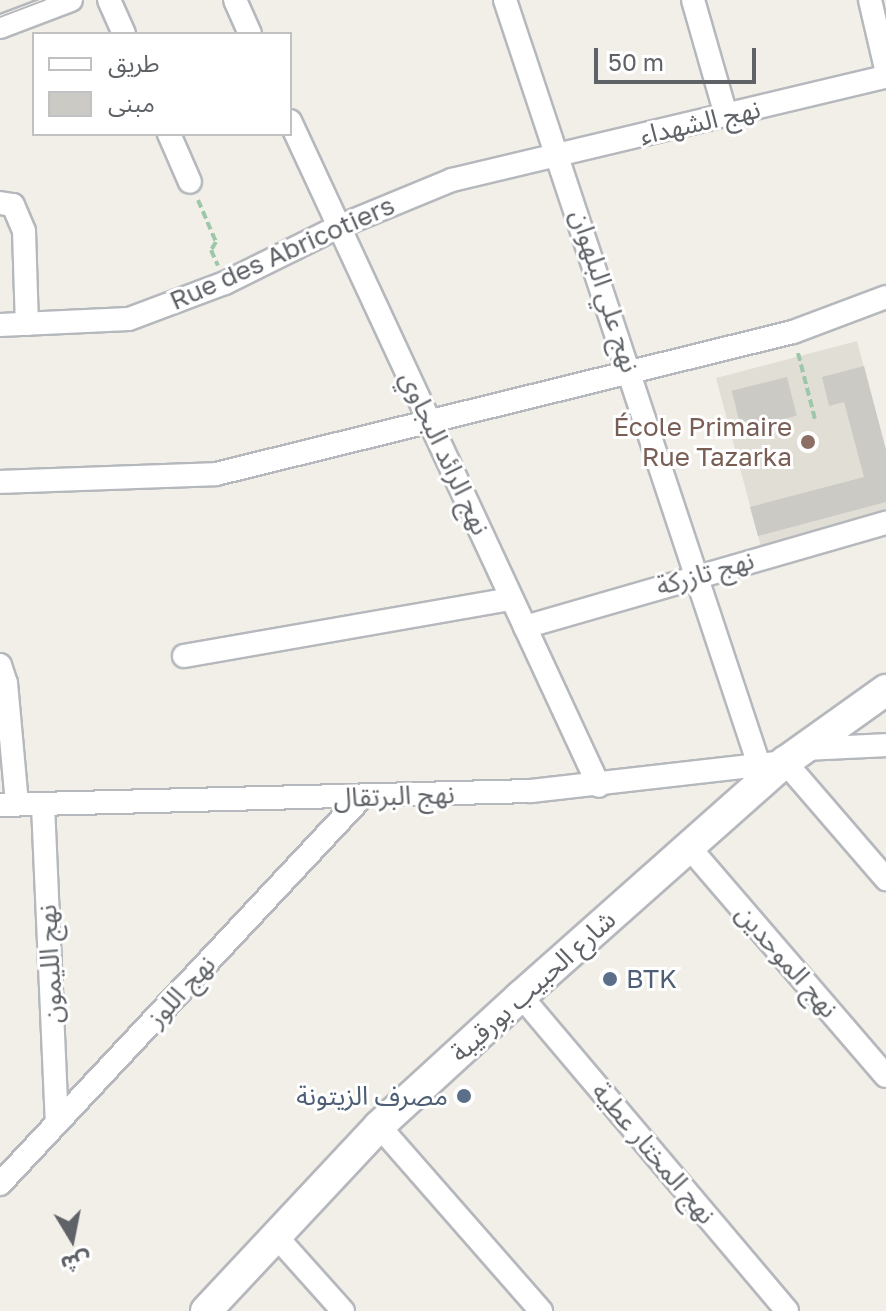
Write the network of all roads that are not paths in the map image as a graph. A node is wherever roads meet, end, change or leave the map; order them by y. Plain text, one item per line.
1 (71, 0) edge
2 (109, 0) edge
3 (235, 0) edge
4 (505, 0) edge
5 (693, 0) edge
6 (870, 0) edge
7 (0, 27) edge
8 (123, 32) edge
9 (249, 32) edge
10 (886, 69) edge
11 (886, 77) edge
12 (726, 115) junction
13 (292, 125) edge
14 (170, 136) edge
15 (560, 155) junction
16 (190, 182) road end
17 (0, 203) edge
18 (338, 227) junction
19 (886, 297) edge
20 (27, 324) junction
21 (0, 325) edge
22 (630, 368) junction
23 (432, 423) junction
24 (0, 482) edge
25 (886, 523) edge
26 (698, 574) junction
27 (511, 599) junction
28 (525, 627) junction
29 (184, 656) dead end
30 (0, 665) edge
31 (886, 690) edge
32 (886, 745) edge
33 (783, 759) junction
34 (599, 786) junction
35 (362, 797) junction
36 (8, 805) edge
37 (43, 805) junction
38 (688, 846) junction
39 (886, 879) edge
40 (521, 996) junction
41 (886, 1076) edge
42 (57, 1123) junction
43 (379, 1126) junction
44 (0, 1184) edge
45 (275, 1235) junction
46 (206, 1311) edge
47 (343, 1311) edge
48 (541, 1311) edge
49 (787, 1311) edge

1 - 7 street
2 - 8 street
3 - 9 street
4 - 15 street, نهج علي البلهوان
5 - 12 street
6 - 10 street
11 - 12 street, نهج الشهداء
12 - 15 street, نهج الشهداء
13 - 18 street, نهج الرائد البجاوي
14 - 16 street
15 - 18 street, Rue des Abricotiers
15 - 22 street, نهج علي البلهوان
17 - 20 street
18 - 20 street, Rue des Abricotiers
18 - 23 street, نهج الرائد البجاوي
19 - 22 street
20 - 21 street, Rue des Abricotiers
22 - 23 street
22 - 26 street, نهج علي البلهوان
23 - 24 street
23 - 27 street, نهج الرائد البجاوي
25 - 26 street, نهج تازركة
26 - 28 street, نهج تازركة
26 - 33 street, نهج علي البلهوان
27 - 28 street, نهج الرائد البجاوي
27 - 29 street
28 - 34 street, نهج الرائد البجاوي
30 - 36 street
31 - 33 street, شارع الحبيب بورقيبة
32 - 33 street, نهج البرتقال
33 - 34 street, نهج البرتقال
33 - 38 street, شارع الحبيب بورقيبة
33 - 39 street
34 - 35 street, نهج البرتقال
35 - 37 street, نهج البرتقال
35 - 42 street, نهج اللوز
36 - 37 street, نهج البرتقال
37 - 42 street, نهج الليمون
38 - 40 street, شارع الحبيب بورقيبة
38 - 41 street, نهج الموحدين
40 - 43 street, شارع الحبيب بورقيبة
40 - 49 street, نهج المختار عطية
42 - 44 street, نهج اللوز
43 - 45 street, شارع الحبيب بورقيبة
43 - 48 street
45 - 46 street, شارع الحبيب بورقيبة
45 - 47 street

